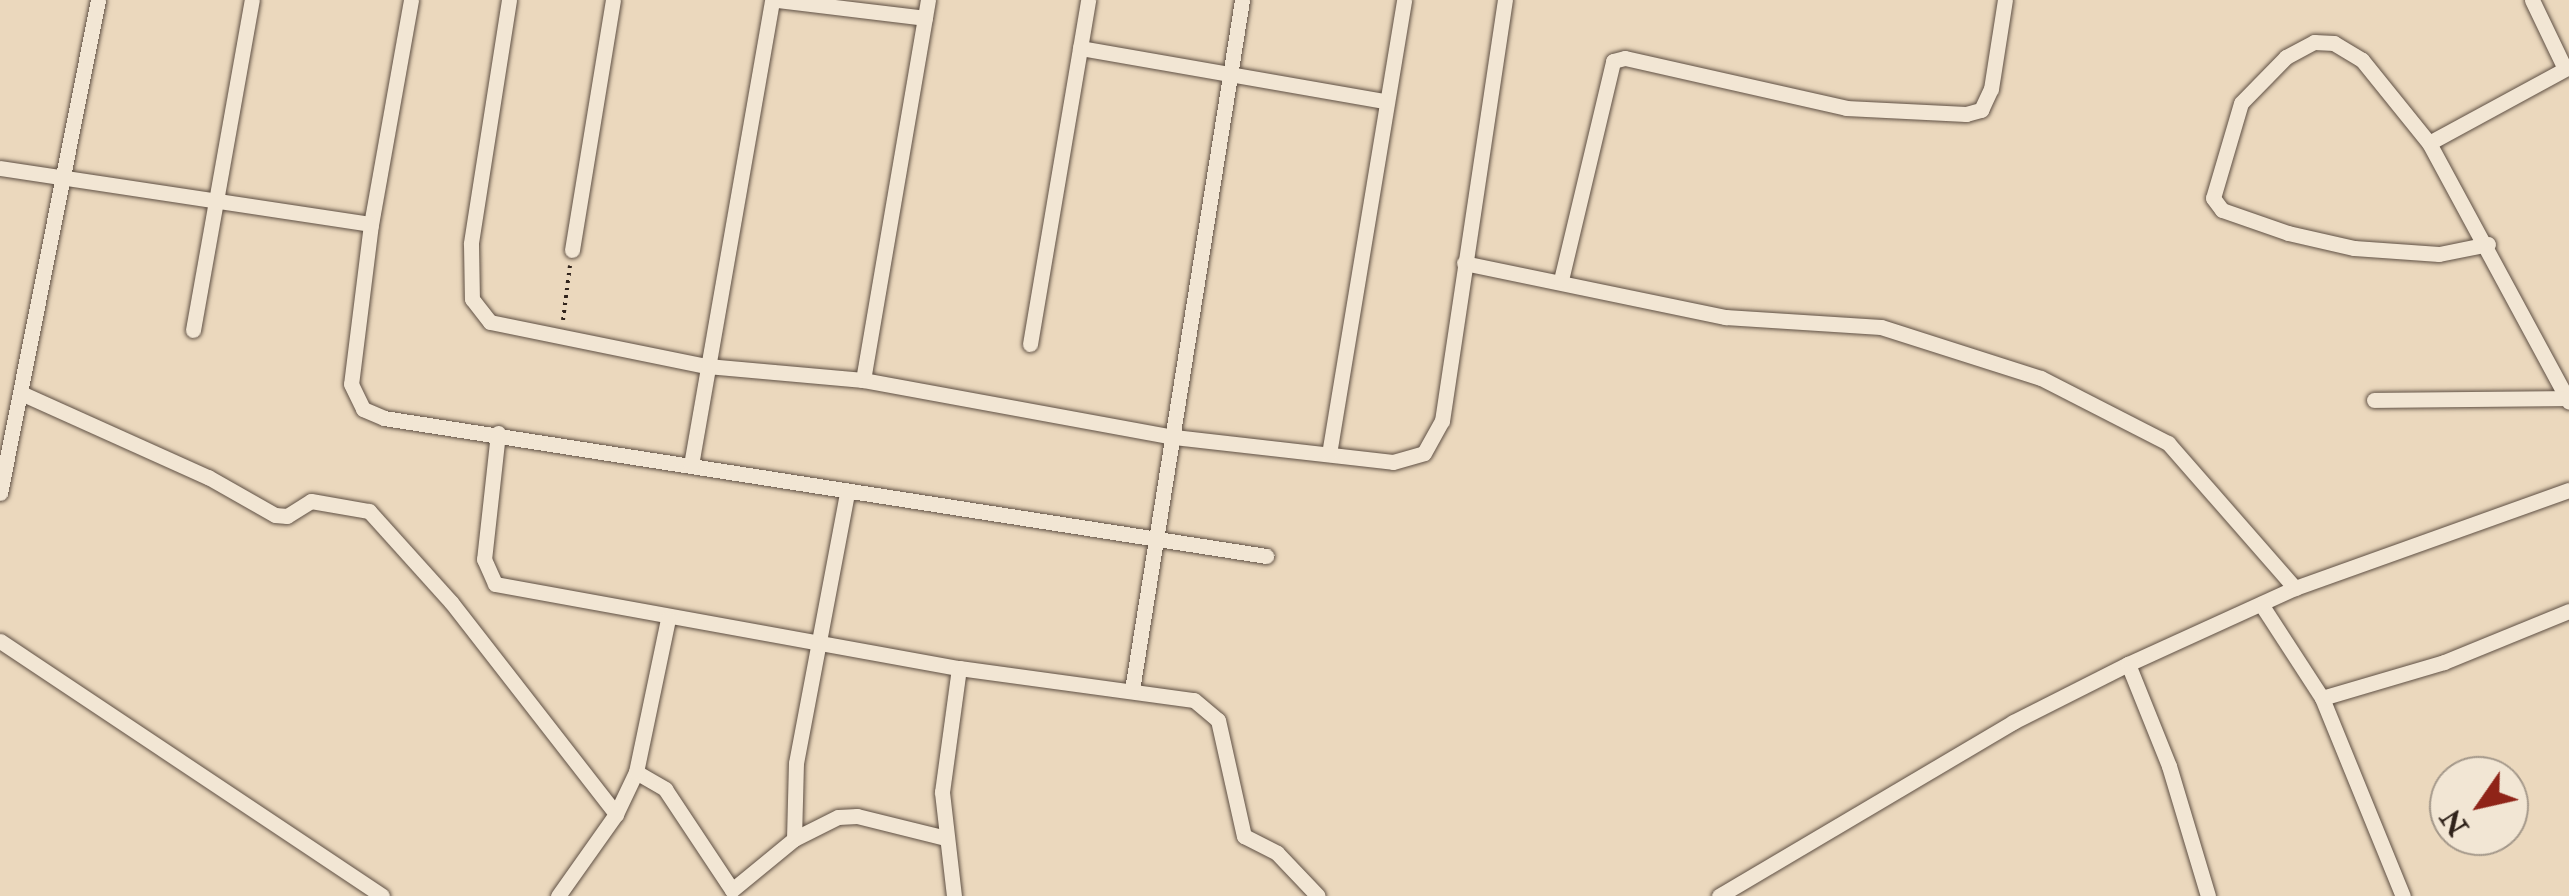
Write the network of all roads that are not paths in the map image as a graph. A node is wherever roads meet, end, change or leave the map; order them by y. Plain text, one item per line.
1 (98, 0) edge
2 (252, 0) edge
3 (411, 0) edge
4 (508, 0) edge
5 (613, 0) edge
6 (775, 0) edge
7 (928, 0) edge
8 (1088, 0) edge
9 (1242, 0) edge
10 (1404, 0) edge
11 (1505, 0) edge
12 (2006, 0) edge
13 (2532, 0) edge
14 (925, 18) junction
15 (1080, 48) junction
16 (2567, 68) edge
17 (1230, 72) junction
18 (1384, 101) junction
19 (2429, 143) junction
20 (0, 168) edge
21 (64, 179) junction
22 (216, 200) junction
23 (371, 224) junction
24 (2488, 244) junction
25 (572, 250) road end
26 (1464, 263) junction
27 (1561, 280) junction
28 (193, 330) dead end
29 (1030, 344) dead end
30 (706, 366) junction
31 (863, 380) junction
32 (23, 394) junction
33 (2374, 400) dead end
34 (2568, 400) edge
35 (498, 433) junction
36 (1174, 436) junction
37 (1329, 454) junction
38 (3, 460) edge
39 (691, 464) junction
40 (2569, 490) edge
41 (846, 492) junction
42 (0, 493) edge
43 (1160, 540) junction
44 (1266, 556) dead end
45 (2295, 588) junction
46 (2260, 604) junction
47 (2569, 612) edge
48 (668, 618) junction
49 (818, 639) junction
50 (0, 640) edge
51 (2128, 664) junction
52 (959, 668) junction
53 (1132, 690) junction
54 (2322, 698) junction
55 (636, 772) junction
56 (616, 814) junction
57 (946, 838) junction
58 (794, 839) junction
59 (382, 896) edge
60 (558, 896) edge
61 (954, 896) edge
62 (1318, 896) edge
63 (1719, 896) edge
64 (2208, 896) edge
65 (2403, 896) edge

1 - 21 street
2 - 22 street
3 - 23 street
4 - 30 street
5 - 25 street
6 - 14 street
6 - 30 street
7 - 14 street
8 - 15 street
9 - 17 street
10 - 18 street
11 - 26 street
12 - 27 street
13 - 16 street
14 - 31 street
15 - 17 street
15 - 29 street
16 - 19 street
17 - 18 street
17 - 36 street
18 - 37 street
19 - 24 street
19 - 24 street
20 - 21 street
21 - 22 street
21 - 32 street
22 - 23 street
22 - 28 street
23 - 35 street
24 - 34 street
26 - 27 street
26 - 37 street
27 - 45 street
30 - 31 street
30 - 39 street
31 - 36 street
32 - 38 street
32 - 56 street
33 - 34 street
35 - 39 street
35 - 48 street
36 - 37 street
36 - 43 street
38 - 42 street
39 - 41 street
40 - 45 street
41 - 43 street
41 - 49 street
43 - 44 street
43 - 53 street
45 - 46 street
46 - 51 street
46 - 54 street
47 - 54 street
48 - 49 street
48 - 55 street
49 - 52 street
49 - 58 street
50 - 59 street
51 - 63 street
51 - 64 street
52 - 53 street
52 - 57 street
53 - 62 street
54 - 65 street
55 - 56 street
55 - 58 street
56 - 60 street
57 - 58 street
57 - 61 street

